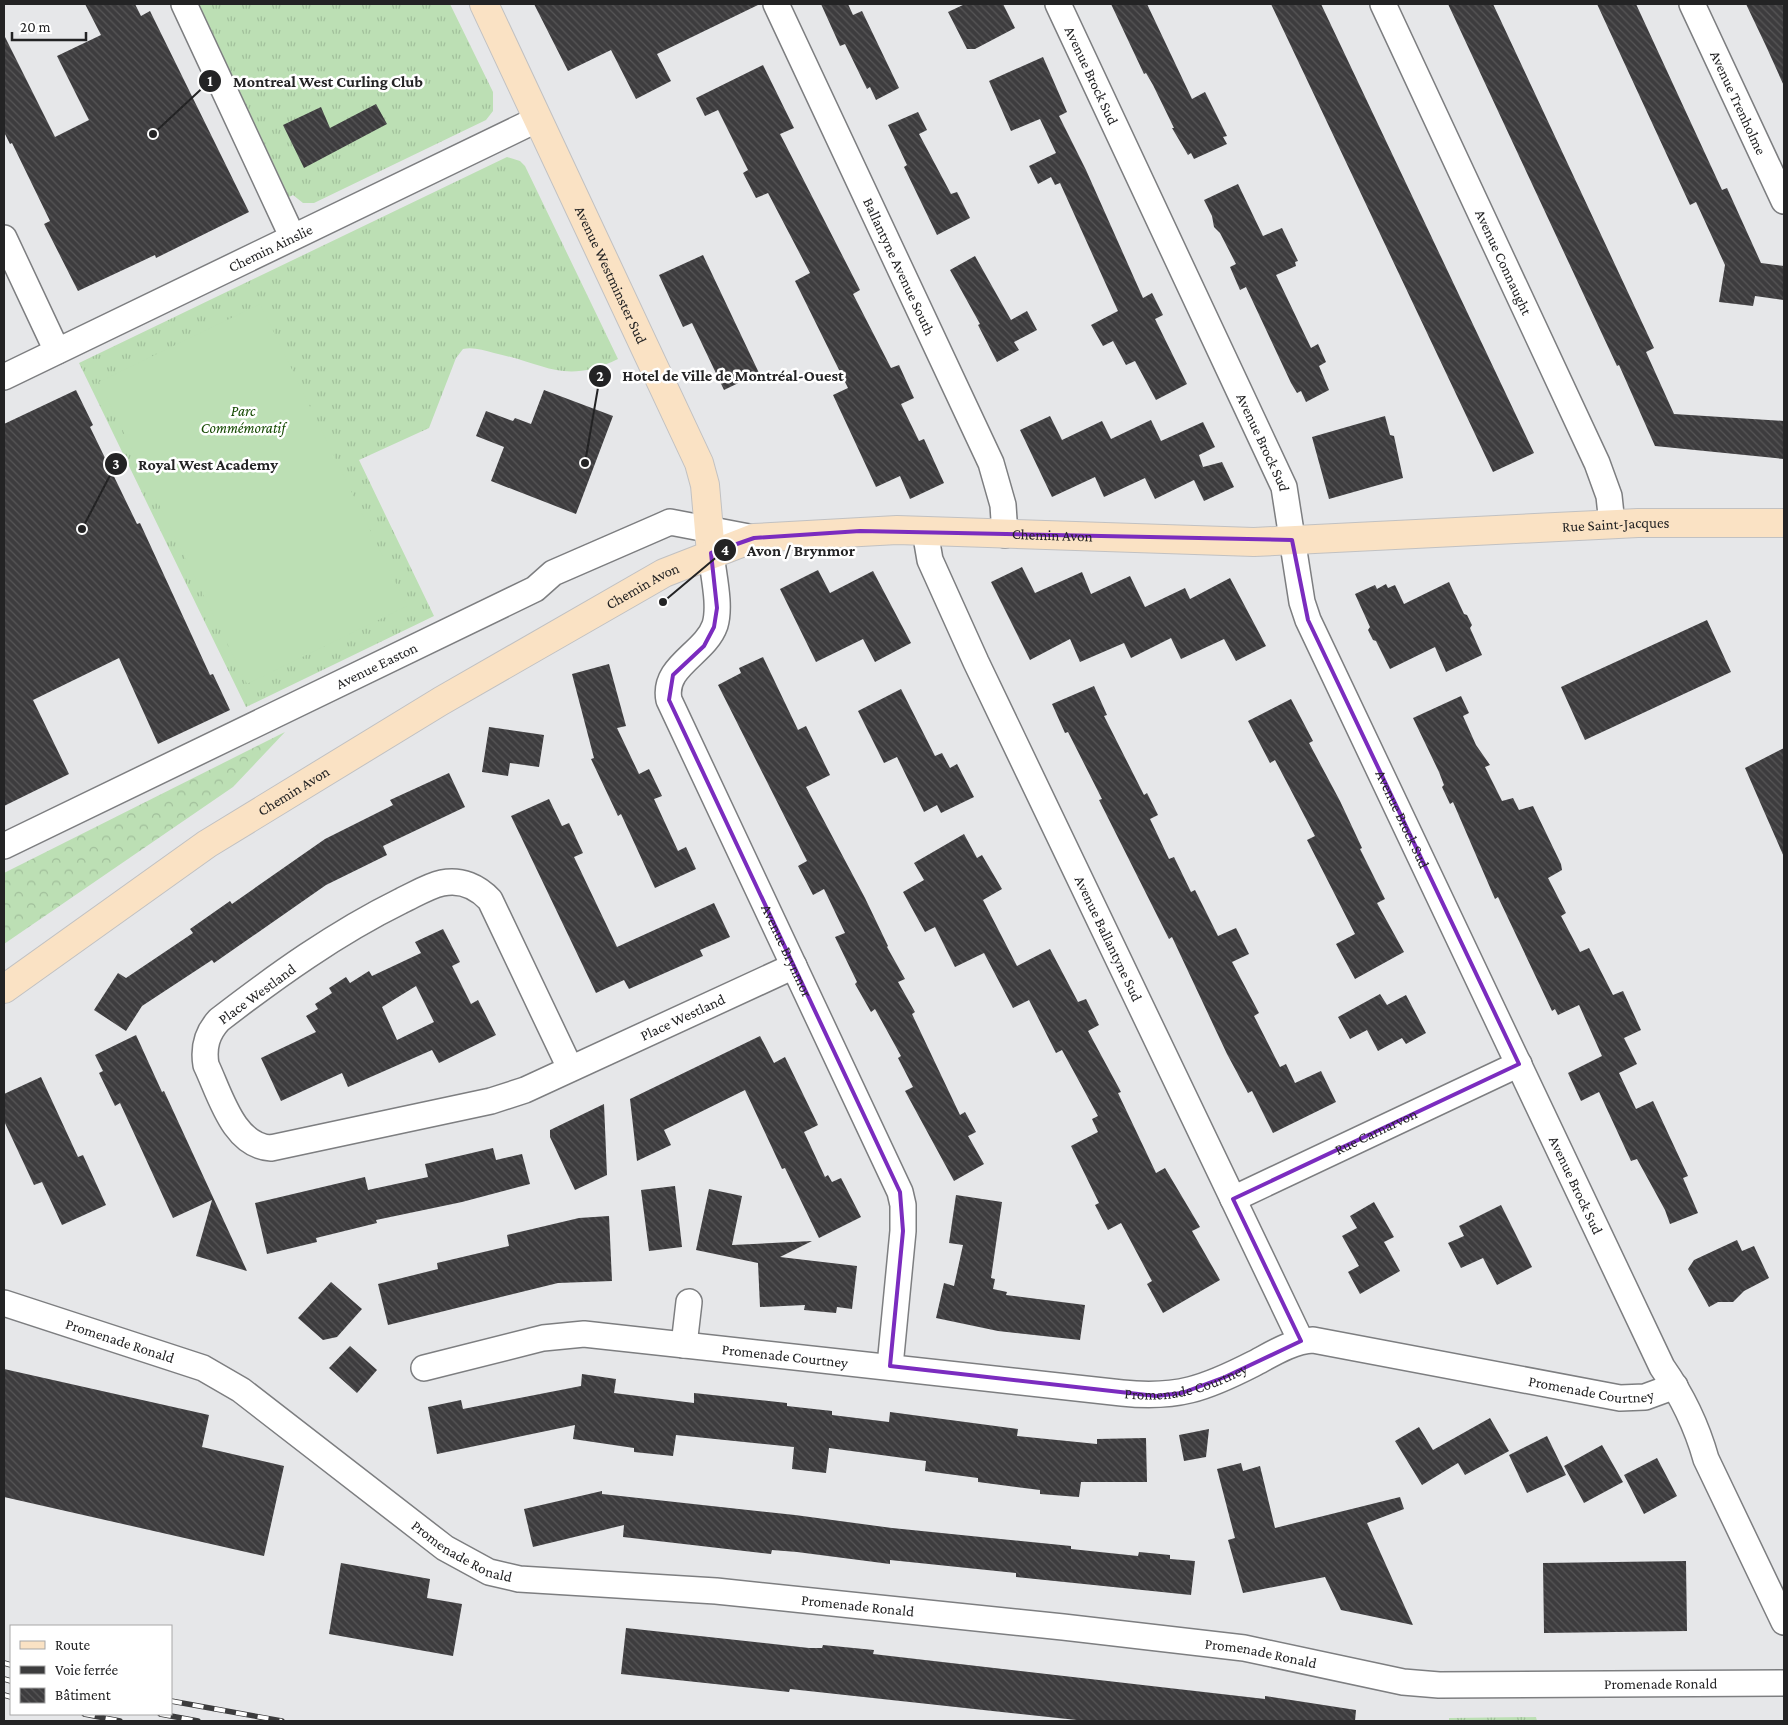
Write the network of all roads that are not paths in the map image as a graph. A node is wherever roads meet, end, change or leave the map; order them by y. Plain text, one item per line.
1 (184, 4) edge
2 (484, 4) edge
3 (776, 4) edge
4 (1058, 4) edge
5 (1383, 4) edge
6 (1692, 4) edge
7 (538, 118) junction
8 (1784, 201) edge
9 (292, 236) junction
10 (4, 238) edge
11 (56, 351) junction
12 (4, 377) edge
13 (1784, 522) edge
14 (1612, 524) junction
15 (925, 531) junction
16 (1449, 532) joint
17 (1005, 535) junction
18 (1292, 540) junction
19 (710, 541) junction
20 (4, 846) edge
21 (794, 966) junction
22 (4, 988) edge
23 (1519, 1064) junction
24 (570, 1068) junction
25 (1233, 1199) junction
26 (4, 1302) edge
27 (689, 1302) dead end
28 (1301, 1341) junction
29 (684, 1345) junction
30 (890, 1366) junction
31 (424, 1368) dead end
32 (1675, 1386) junction
33 (1784, 1622) edge
34 (1784, 1683) edge

1 - 9 street
2 - 7 main road, Avenue Westminster Sud
3 - 17 street, Ballantyne Avenue South
4 - 18 street, Avenue Brock Sud
5 - 14 street, Avenue Connaught
6 - 8 street, Avenue Trenholme
7 - 9 street, Chemin Ainslie
7 - 19 main road, Avenue Westminster Sud
9 - 11 street, Chemin Ainslie
10 - 11 street
11 - 12 street, Chemin Ainslie
13 - 14 main road, Rue Saint-Jacques
14 - 16 main road, Rue Saint-Jacques
15 - 17 main road, Chemin Avon
15 - 19 main road, Chemin Avon
15 - 25 street, Avenue Ballantyne Sud
16 - 18 main road, Chemin Avon
17 - 18 main road, Chemin Avon
18 - 23 street, Avenue Brock Sud
19 - 20 street, Avenue Easton
19 - 21 street, Avenue Brynmor
19 - 22 main road, Chemin Avon
21 - 24 street, Place Westland
21 - 30 street, Avenue Brynmor
23 - 25 street, Rue Carnarvon
23 - 32 street, Avenue Brock Sud
24 - 24 street, Place Westland
25 - 28 street, Avenue Ballantyne Sud
26 - 34 street, Promenade Ronald
27 - 29 street
28 - 30 street, Promenade Courtney
28 - 32 street, Promenade Courtney
29 - 30 street, Promenade Courtney
29 - 31 street, Promenade Courtney
32 - 33 street, Avenue Brock Sud

